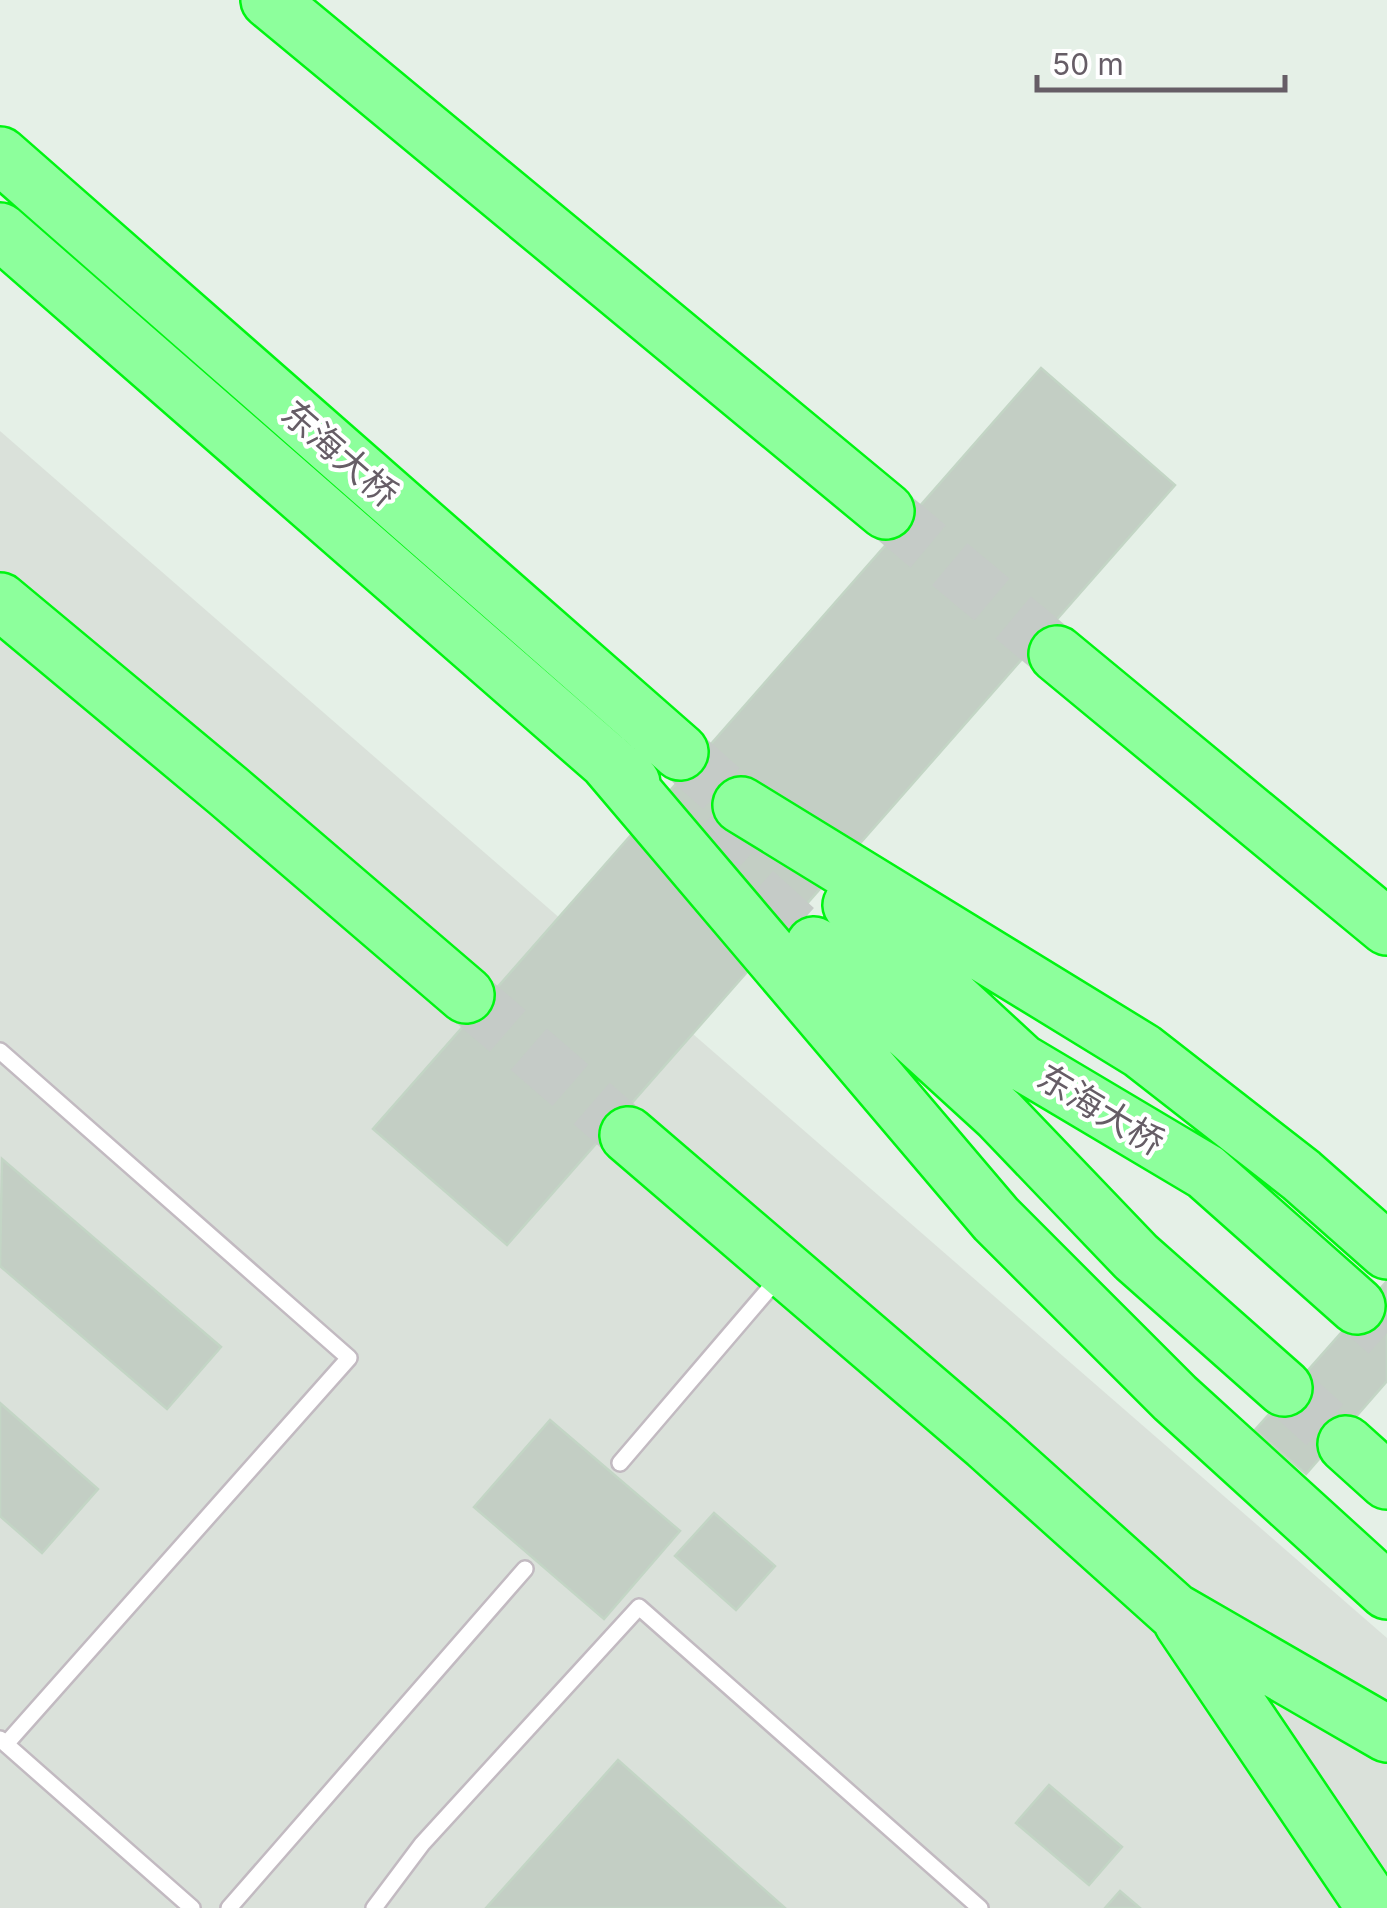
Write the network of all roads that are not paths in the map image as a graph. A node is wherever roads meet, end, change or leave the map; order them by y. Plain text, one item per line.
1 (269, 0) edge
2 (307, 0) edge
3 (340, 58) junction
4 (0, 155) edge
5 (0, 231) edge
6 (886, 511) tunnel mouth
7 (0, 602) edge
8 (1057, 654) tunnel mouth
9 (680, 752) tunnel mouth
10 (742, 805) tunnel mouth
11 (851, 905) tunnel mouth
12 (1387, 927) edge
13 (814, 944) tunnel mouth
14 (466, 995) tunnel mouth
15 (0, 1051) edge
16 (628, 1134) tunnel mouth
17 (1387, 1250) edge
18 (786, 1270) junction
19 (1357, 1306) tunnel mouth
20 (1284, 1388) tunnel mouth
21 (1346, 1444) tunnel mouth
22 (620, 1463) dead end
23 (1387, 1481) edge
24 (525, 1569) dead end
25 (1387, 1591) edge
26 (1174, 1611) junction
27 (1387, 1734) edge
28 (3, 1742) edge
29 (192, 1908) edge
30 (229, 1908) edge
31 (374, 1908) edge
32 (980, 1908) edge
33 (1375, 1908) edge

1 - 3 highway
2 - 3 highway
3 - 6 highway
4 - 9 highway, 东海大桥
5 - 25 highway, 东海大桥
7 - 14 highway
8 - 12 highway
10 - 17 highway
11 - 19 highway, 东海大桥
13 - 20 highway, 东海大桥
15 - 28 lane
16 - 18 highway
18 - 22 lane
18 - 26 highway
21 - 23 highway
24 - 30 lane
26 - 27 highway
26 - 33 highway
28 - 29 lane
31 - 32 lane

